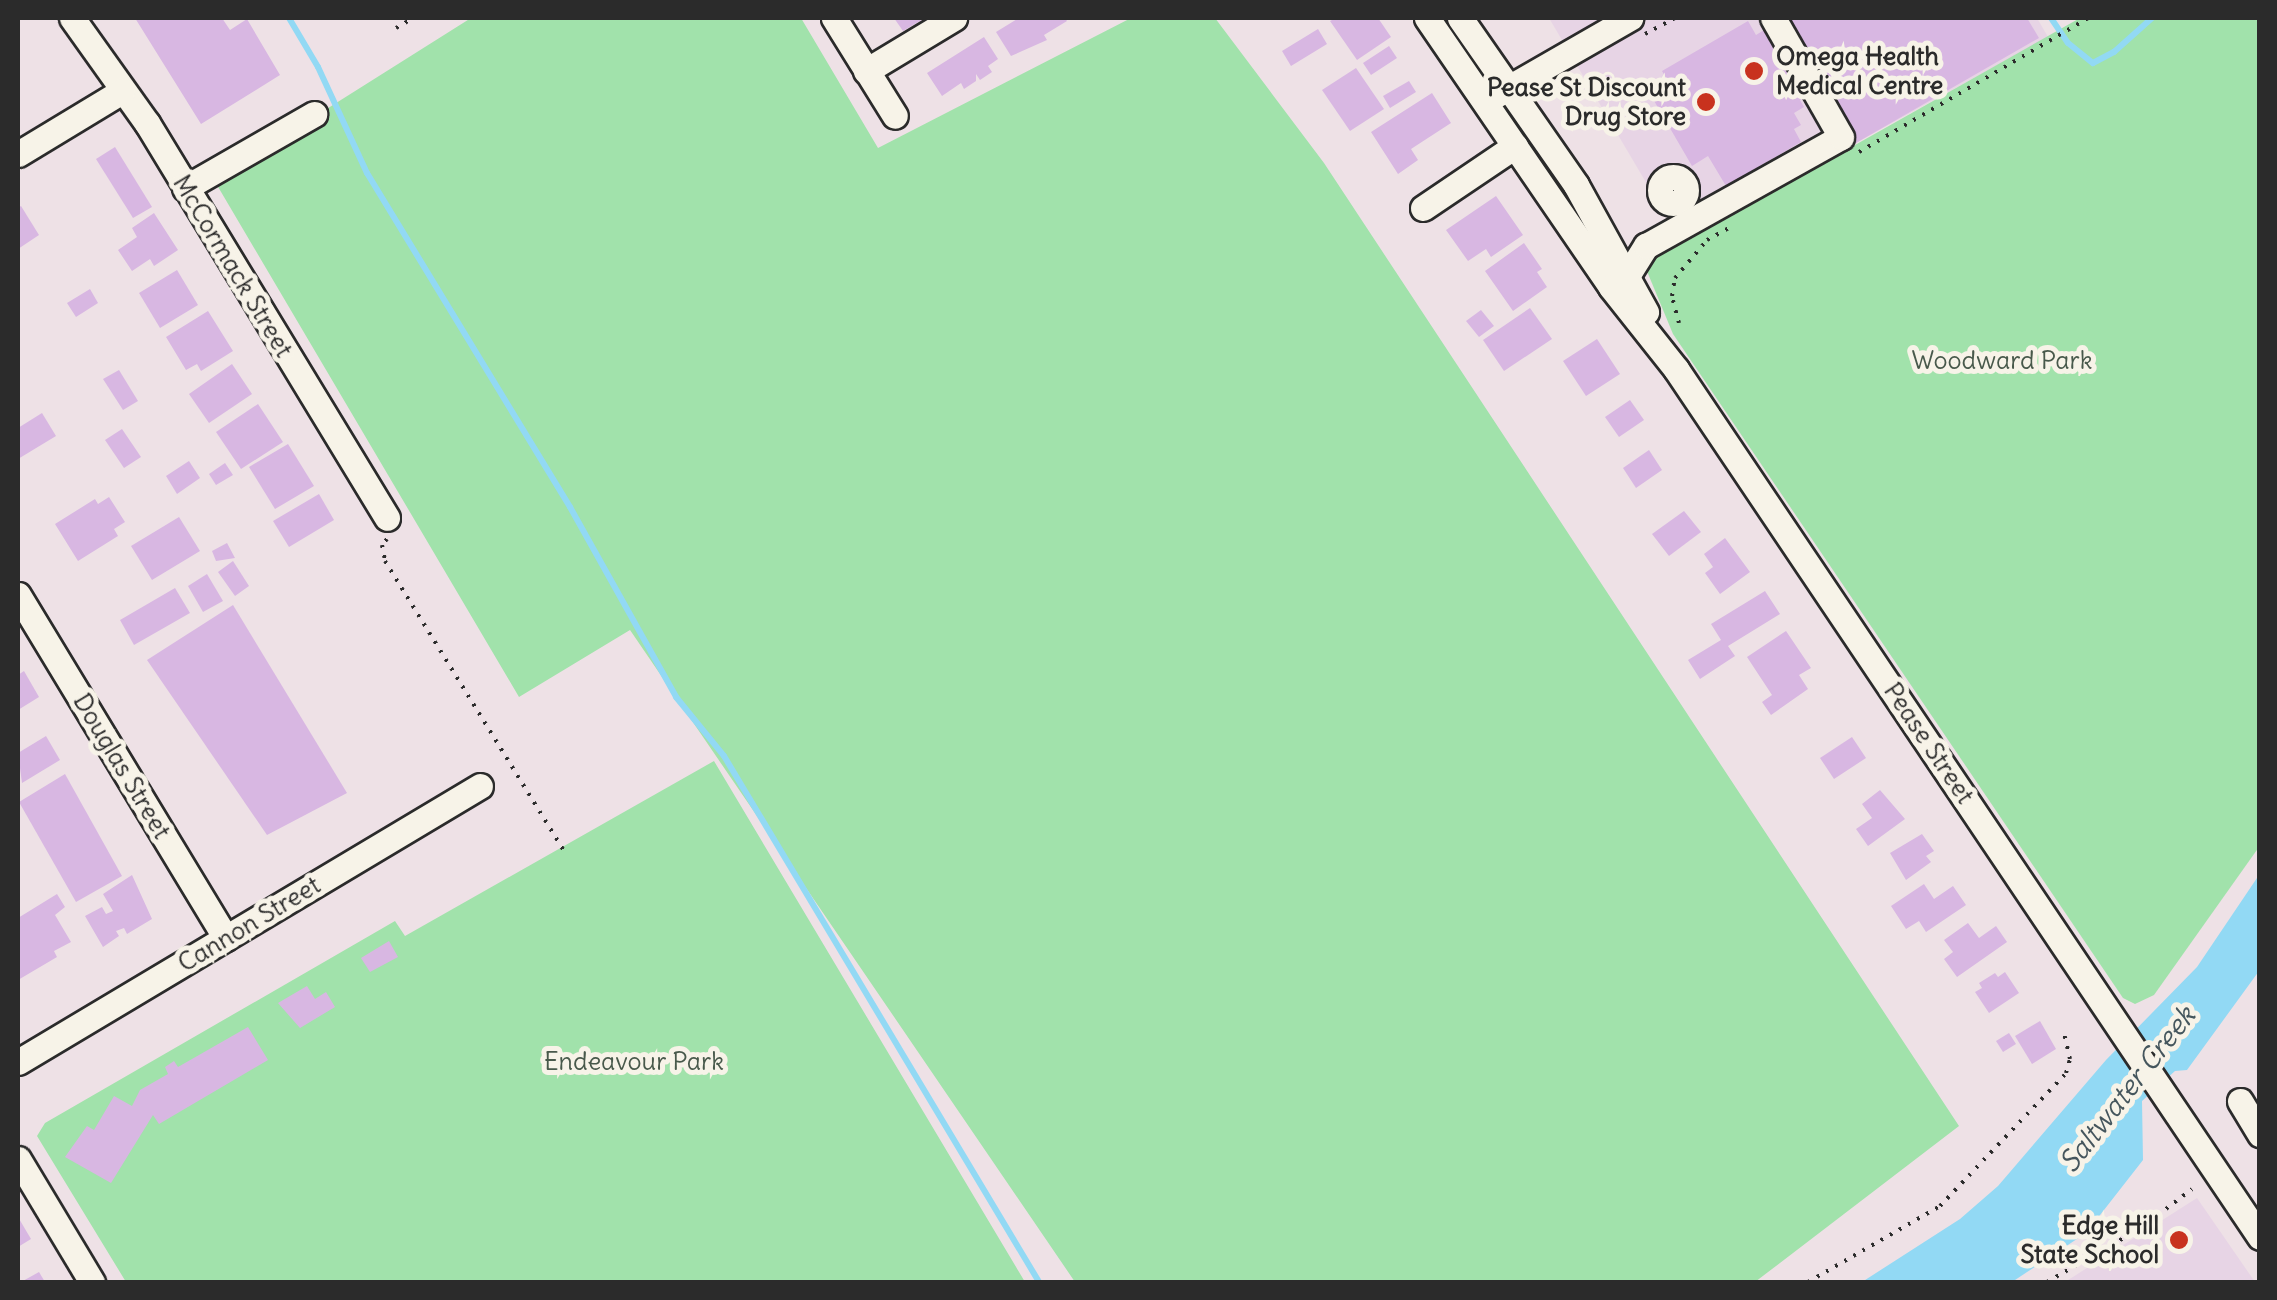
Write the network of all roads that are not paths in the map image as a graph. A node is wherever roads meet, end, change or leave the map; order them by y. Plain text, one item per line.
1 (72, 18) edge
2 (834, 18) edge
3 (954, 18) edge
4 (1427, 18) edge
5 (1460, 18) edge
6 (1773, 18) edge
7 (1634, 28) edge
8 (866, 70) junction
9 (1508, 88) junction
10 (122, 91) junction
11 (1484, 102) junction
12 (314, 114) dead end
13 (895, 116) dead end
14 (1516, 146) junction
15 (18, 154) edge
16 (185, 188) junction
17 (1686, 191) dead end
18 (1423, 208) dead end
19 (1692, 220) junction
20 (1627, 276) junction
21 (1676, 369) junction
22 (387, 518) road end
23 (18, 595) edge
24 (480, 786) dead end
25 (226, 938) junction
26 (18, 1062) edge
27 (2240, 1101) dead end
28 (2180, 1117) junction
29 (2260, 1134) edge
30 (18, 1159) edge
31 (2260, 1221) edge
32 (2260, 1237) edge
33 (92, 1282) edge

1 - 10 street, McCormack Street
2 - 8 street
3 - 8 street
4 - 11 street, Pease Street
5 - 9 street, Pease Street
6 - 19 street
7 - 9 street
8 - 13 street
9 - 11 street
9 - 20 street, Pease Street
10 - 15 street
10 - 16 street, McCormack Street
11 - 14 street, Pease Street
12 - 16 street
14 - 18 street
14 - 21 street, Pease Street
16 - 22 street, McCormack Street
17 - 19 street
19 - 20 street
20 - 21 street, Pease Street
21 - 28 street, Pease Street
23 - 25 street, Douglas Street
24 - 25 street, Cannon Street
25 - 26 street, Cannon Street
27 - 29 street
28 - 31 street, Pease Street
28 - 32 street, Pease Street
30 - 33 street

